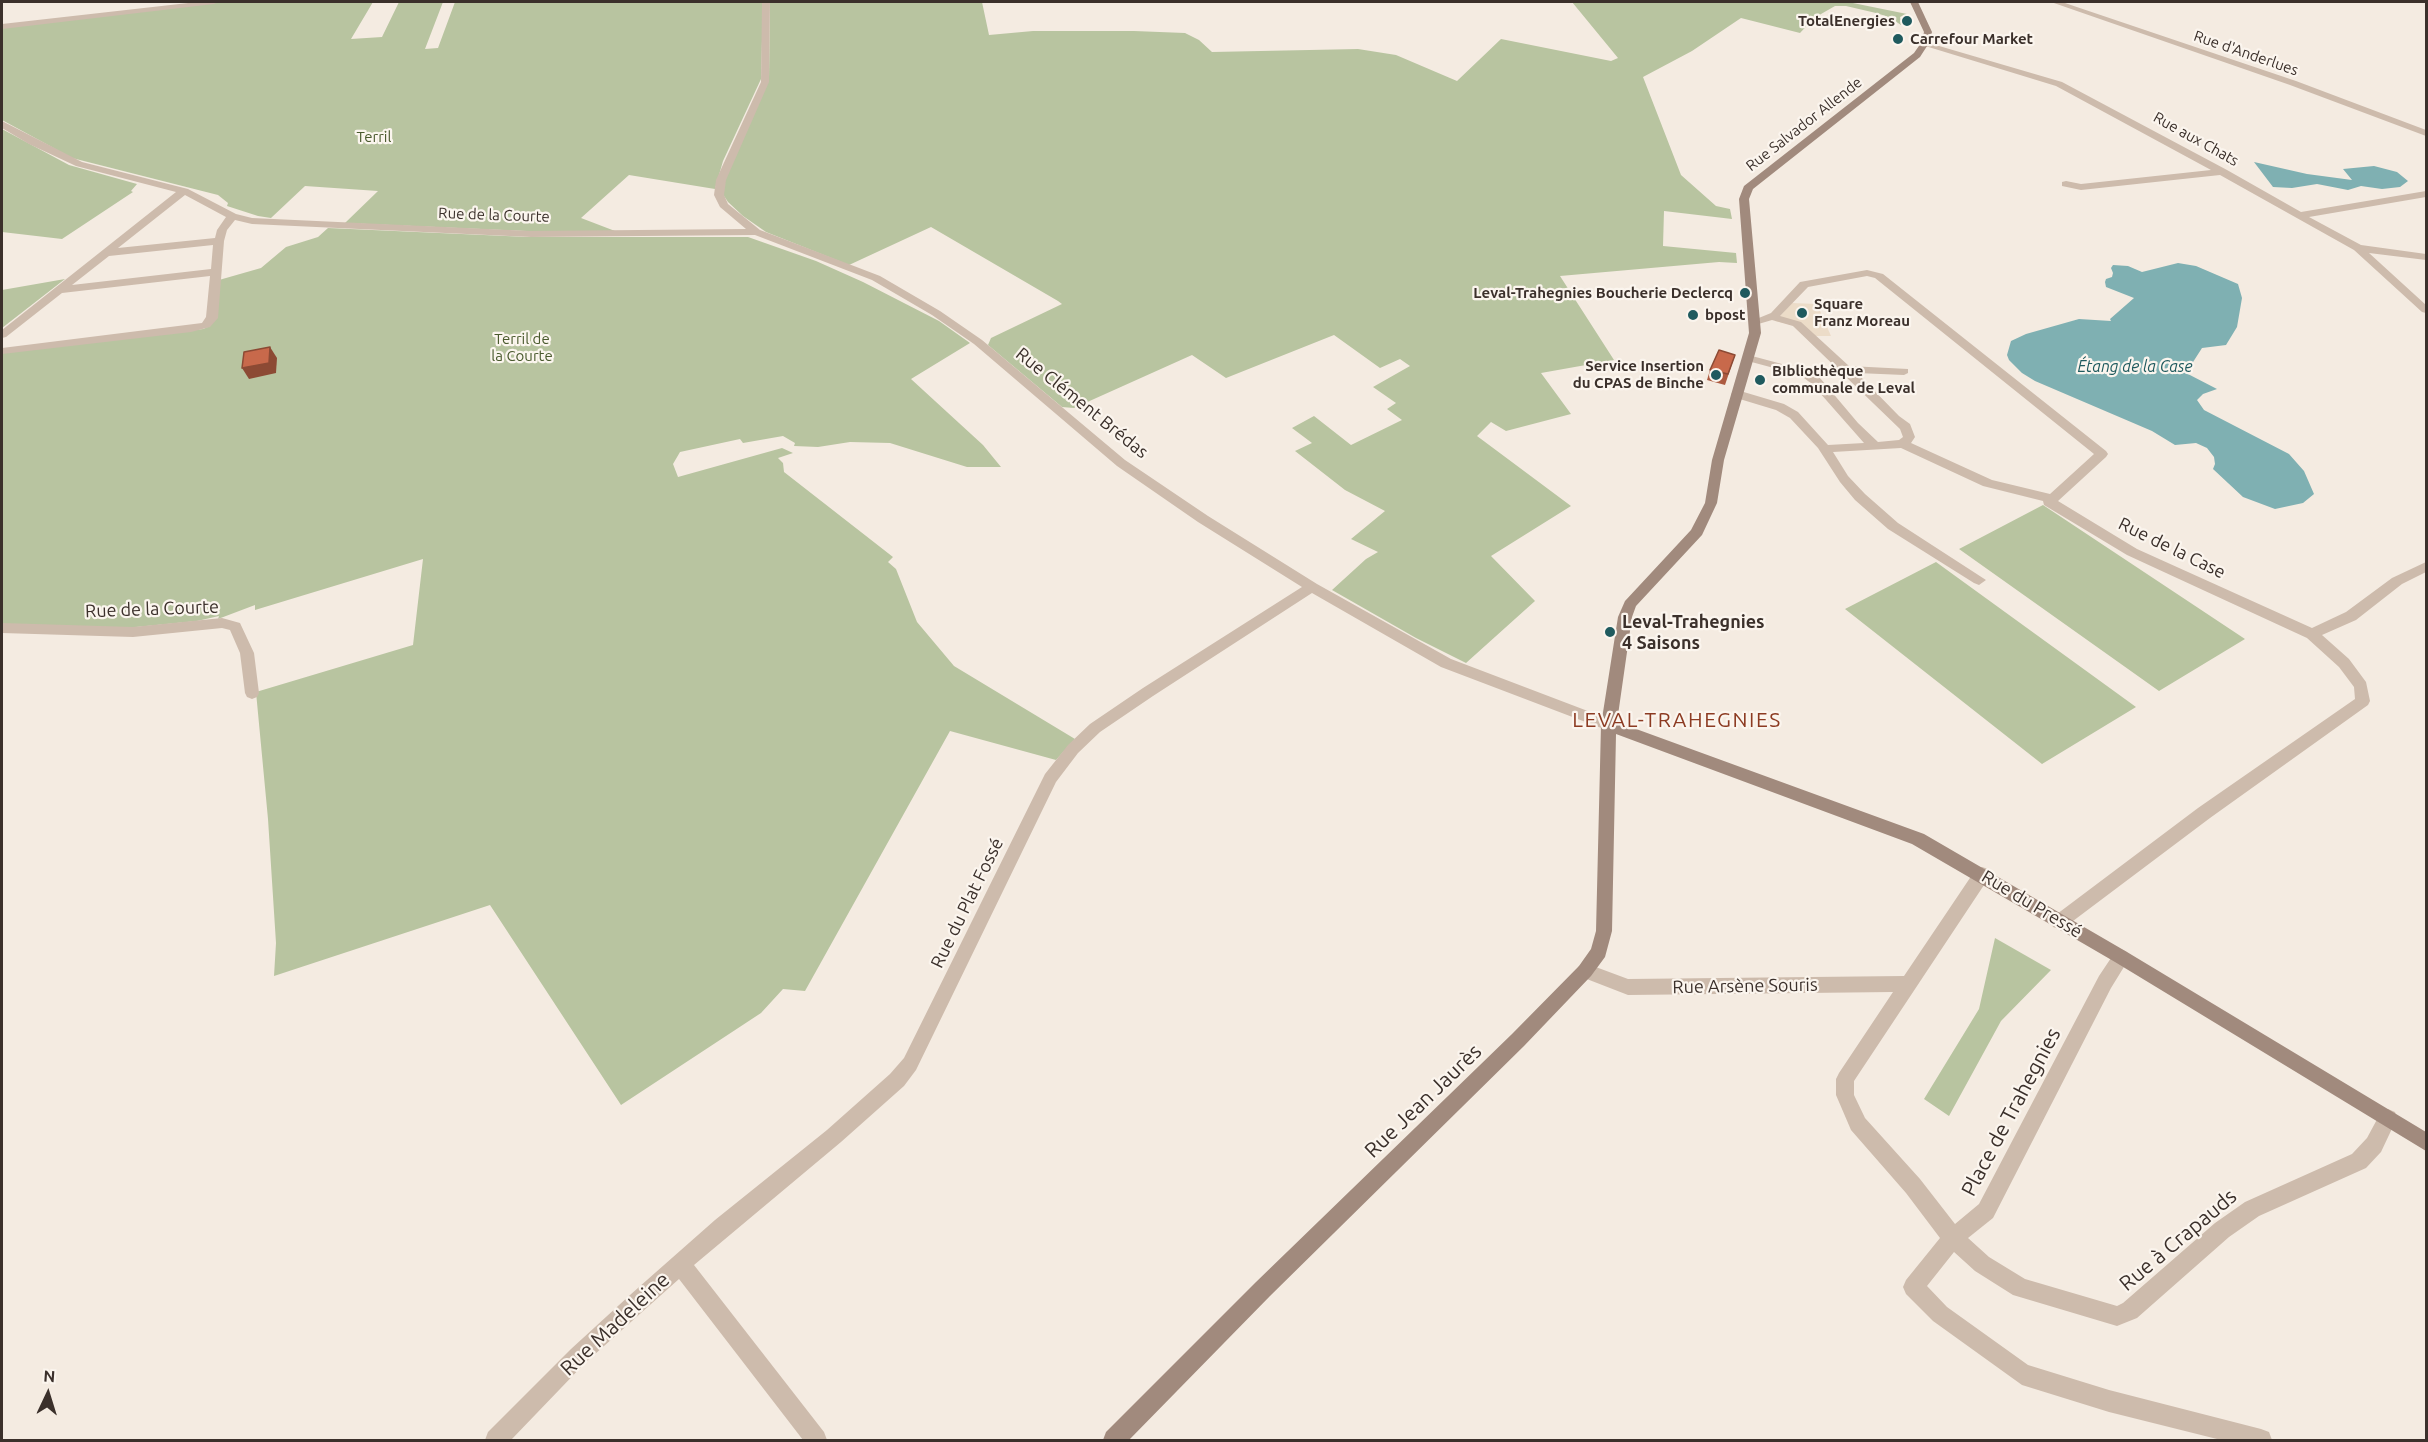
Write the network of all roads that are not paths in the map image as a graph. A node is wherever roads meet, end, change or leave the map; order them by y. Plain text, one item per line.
1 (214, 2) edge
2 (766, 2) edge
3 (1914, 2) edge
4 (2055, 2) edge
5 (2, 27) edge
6 (1925, 43) junction
7 (2, 124) edge
8 (2427, 134) edge
9 (2224, 172) junction
10 (2066, 184) dead end
11 (184, 191) junction
12 (2427, 194) edge
13 (2301, 215) junction
14 (232, 216) junction
15 (756, 232) junction
16 (219, 241) junction
17 (2358, 248) junction
18 (105, 253) junction
19 (2427, 257) edge
20 (216, 272) junction
21 (59, 290) junction
22 (2427, 310) edge
23 (1769, 316) junction
24 (1755, 322) junction
25 (2, 335) edge
26 (2, 351) edge
27 (1748, 358) junction
28 (1845, 369) junction
29 (1904, 371) dead end
30 (1737, 394) junction
31 (1903, 444) junction
32 (1875, 446) junction
33 (1825, 449) junction
34 (2052, 499) junction
35 (2427, 567) edge
36 (1979, 580) dead end
37 (1312, 587) junction
38 (2, 628) edge
39 (2312, 634) junction
40 (252, 693) dead end
41 (1609, 725) junction
42 (1982, 874) junction
43 (2059, 922) junction
44 (2121, 957) junction
45 (1585, 971) junction
46 (1906, 984) junction
47 (2388, 1118) junction
48 (2427, 1142) edge
49 (1953, 1238) junction
50 (680, 1264) junction
51 (496, 1440) edge
52 (816, 1440) edge
53 (1114, 1440) edge
54 (2261, 1440) edge

1 - 5 street
2 - 15 street, Rue Clément Brédas
3 - 6 street
4 - 8 street, Rue d'Anderlues
6 - 9 street, Rue aux Chats
6 - 24 street, Rue Salvador Allende
7 - 11 street, Rue de la Courte
9 - 10 street
9 - 13 street, Rue aux Chats
11 - 14 street, Rue de la Courte
11 - 18 street
12 - 13 street
13 - 17 street, Rue aux Chats
14 - 15 street, Rue de la Courte
14 - 16 street
15 - 37 street, Rue Clément Brédas
16 - 18 street
16 - 20 street
17 - 19 street
17 - 22 street, Rue aux Chats
18 - 21 street
20 - 21 street
20 - 26 street
21 - 25 street
23 - 24 street
23 - 28 street
23 - 34 street
24 - 27 street, Rue Salvador Allende
27 - 30 street, Rue Salvador Allende
27 - 32 street
28 - 29 street
28 - 31 street
30 - 33 street
30 - 41 street, Rue Salvador Allende
31 - 32 street
31 - 34 street
32 - 33 street
33 - 36 street
34 - 39 street, Rue de la Case
35 - 39 street
37 - 41 street, Rue Clément Brédas
37 - 50 street, Rue du Plat Fossé
38 - 40 street, Rue de la Courte
39 - 43 street, Rue de la Case
41 - 42 street, Rue du Pressé
41 - 45 street, Rue Jean Jaurès
42 - 43 street, Rue du Pressé
42 - 46 street
43 - 44 street, Rue du Pressé
44 - 47 street, Rue du Pressé
44 - 49 street, Place de Trahegnies
45 - 46 street, Rue Arsène Souris
45 - 53 street, Rue Jean Jaurès
46 - 49 street
47 - 48 street, Rue du Pressé
47 - 49 street, Rue à Crapauds
49 - 54 street, Place de Trahegnies
50 - 51 street, Rue Madeleine
50 - 52 street, Rue Madeleine

